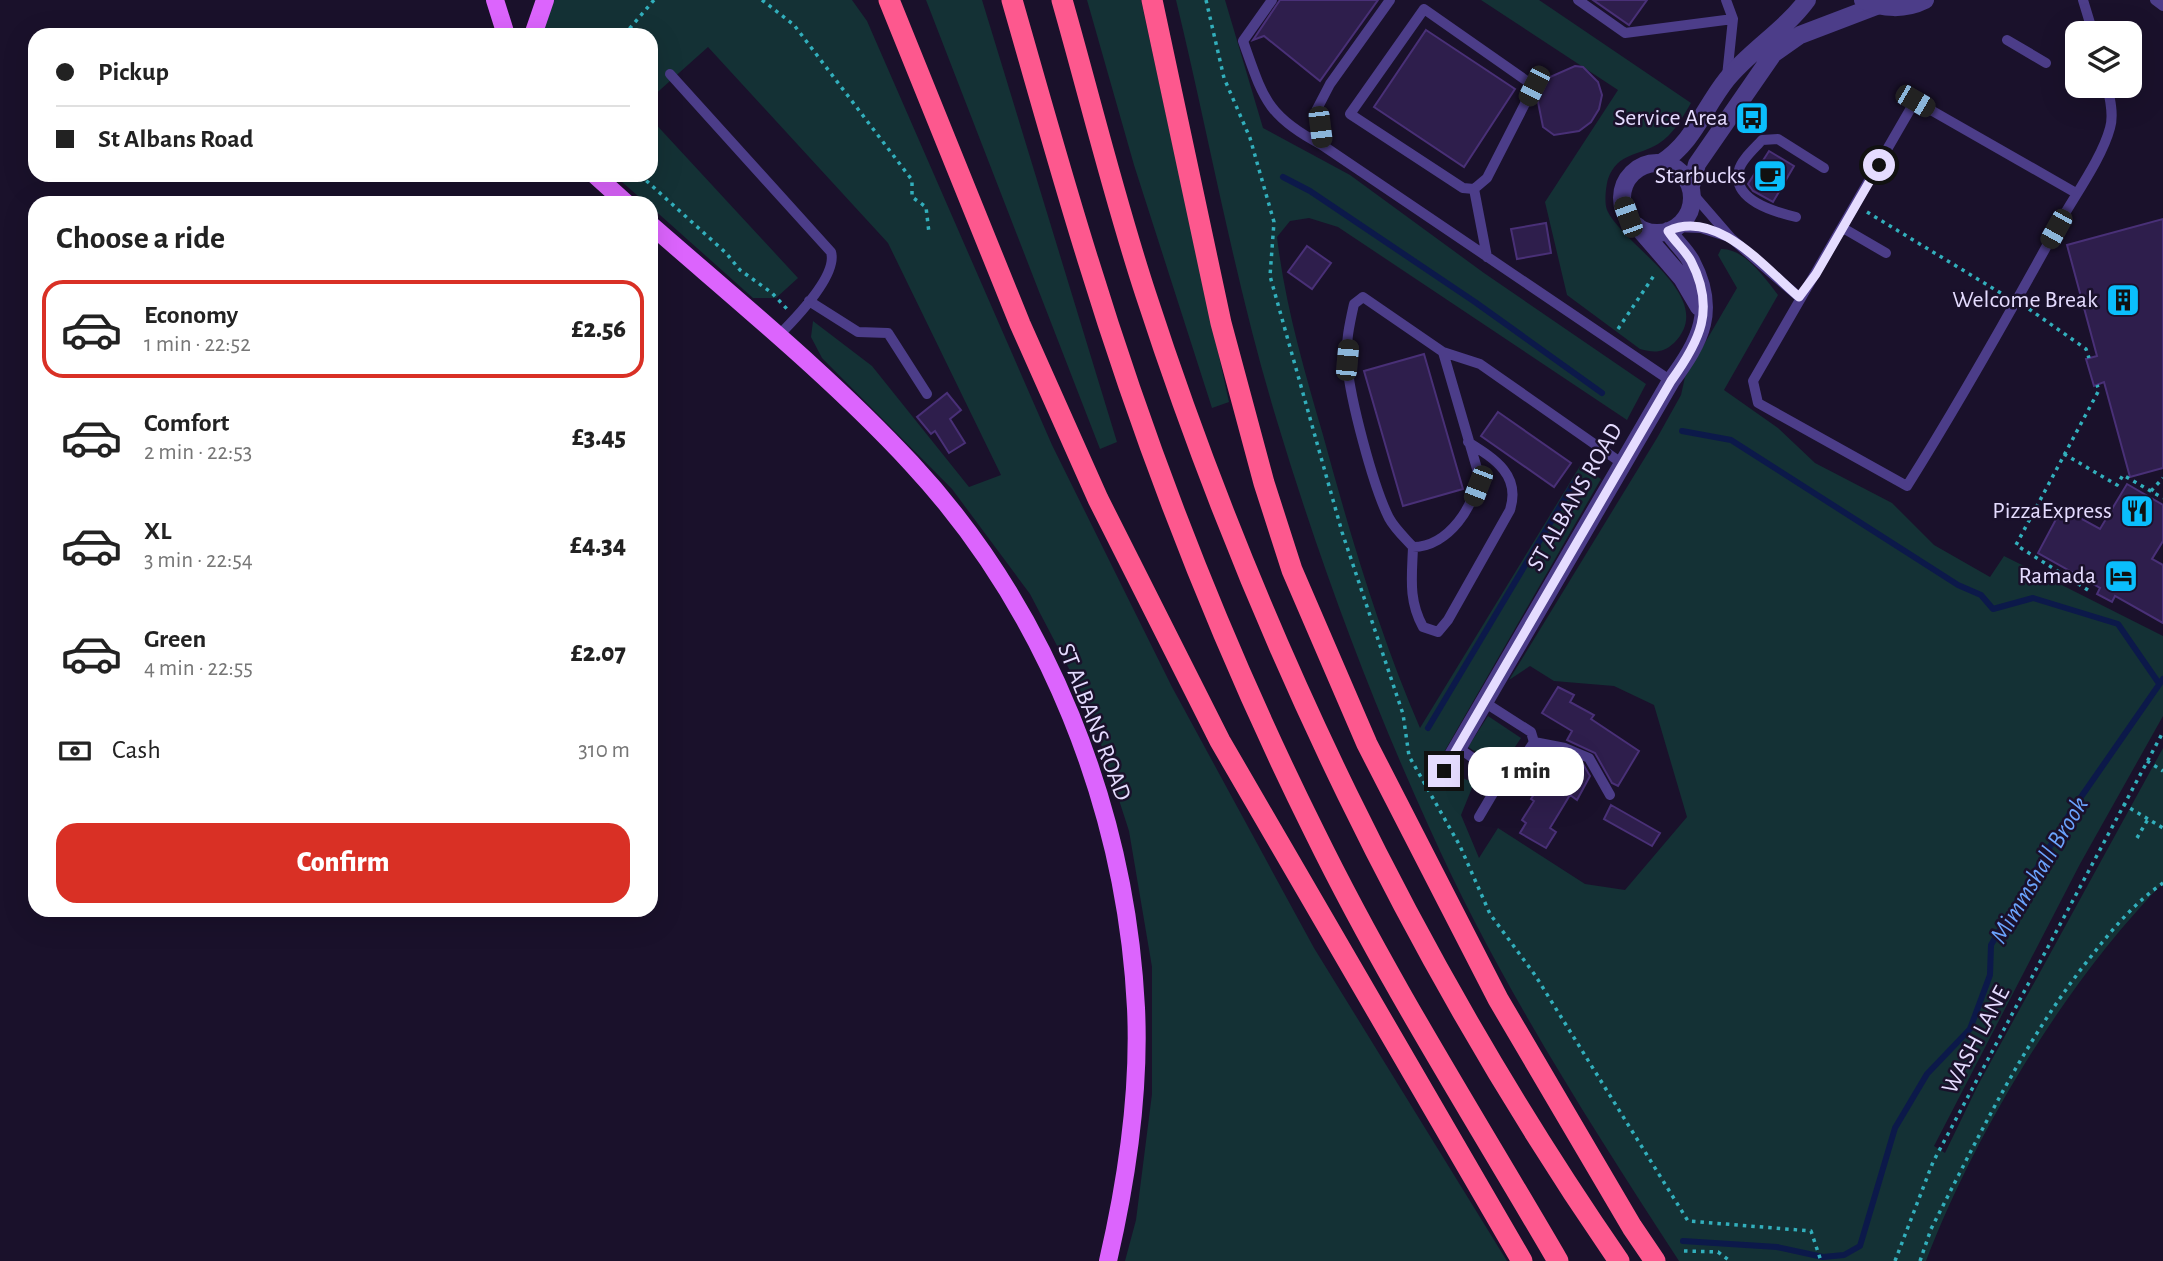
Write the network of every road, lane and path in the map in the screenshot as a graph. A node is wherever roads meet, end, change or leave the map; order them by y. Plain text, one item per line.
1 (495, 0) edge
2 (545, 0) edge
3 (654, 0) edge
4 (762, 0) edge
5 (889, 0) edge
6 (1012, 0) edge
7 (1062, 0) edge
8 (1152, 0) edge
9 (1206, 0) edge
10 (1272, 0) edge
11 (1390, 0) edge
12 (1578, 0) edge
13 (1726, 0) edge
14 (1807, 0) edge
15 (1925, 0) edge
16 (2083, 0) edge
17 (2155, 0) edge
18 (1869, 3) edge
19 (2163, 6) edge
20 (1734, 19) junction
21 (2089, 21) edge
22 (504, 28) edge
23 (535, 28) edge
24 (630, 28) edge
25 (2007, 40) dead end
26 (2046, 63) dead end
27 (670, 74) dead end
28 (1727, 79) junction
29 (2108, 98) edge
30 (1322, 145) junction
31 (1661, 163) junction
32 (1824, 168) dead end
33 (603, 182) edge
34 (648, 182) edge
35 (1474, 189) junction
36 (1692, 190) junction
37 (2076, 193) junction
38 (618, 196) edge
39 (1856, 206) junction
40 (1796, 217) dead end
41 (1637, 226) junction
42 (1843, 228) junction
43 (1672, 229) junction
44 (658, 231) edge
45 (929, 233) dead end
46 (1731, 238) junction
47 (1886, 253) dead end
48 (1487, 257) junction
49 (1661, 268) dead end
50 (1799, 297) junction
51 (809, 302) junction
52 (2016, 302) junction
53 (795, 318) junction
54 (1705, 319) junction
55 (778, 336) junction
56 (1610, 340) junction
57 (1443, 352) junction
58 (2089, 358) dead end
59 (1671, 381) junction
60 (2097, 385) dead end
61 (927, 394) dead end
62 (1467, 442) junction
63 (2064, 454) junction
64 (1623, 464) junction
65 (2163, 478) edge
66 (2151, 491) junction
67 (2163, 498) edge
68 (1413, 547) junction
69 (2088, 590) dead end
70 (1484, 702) junction
71 (2163, 732) edge
72 (1534, 742) junction
73 (1458, 747) junction
74 (2147, 761) junction
75 (1444, 771) dead end
76 (2163, 771) edge
77 (1503, 778) junction
78 (1610, 795) dead end
79 (2123, 804) junction
80 (1479, 817) dead end
81 (2148, 819) junction
82 (2163, 828) edge
83 (2137, 838) dead end
84 (2163, 883) edge
85 (1684, 1251) dead end
86 (1108, 1261) edge
87 (1522, 1261) edge
88 (1558, 1261) edge
89 (1619, 1261) edge
90 (1655, 1261) edge
91 (1730, 1261) edge
92 (1821, 1261) edge
93 (1895, 1261) edge
94 (1920, 1261) edge

1 - 22 main road
2 - 23 main road
3 - 24 path
4 - 45 path
5 - 87 highway
6 - 88 highway
7 - 89 highway
8 - 90 highway
9 - 92 path
10 - 30 lane
11 - 30 lane
12 - 20 lane
13 - 20 lane
14 - 28 street
15 - 18 street
16 - 21 lane
17 - 19 lane
18 - 36 street
20 - 28 lane
25 - 26 lane
27 - 51 lane
28 - 31 street
29 - 37 lane
30 - 48 lane
31 - 36 street
31 - 41 street
32 - 40 lane
33 - 38 main road
34 - 53 path
35 - 35 lane
35 - 48 lane
36 - 43 street
36 - 46 lane
37 - 39 lane
37 - 52 lane
39 - 42 lane
39 - 52 path
41 - 43 street
41 - 54 street
42 - 47 lane
42 - 50 lane
43 - 46 lane
43 - 54 street
44 - 55 main road, ST ALBANS ROAD
46 - 50 lane
48 - 56 lane
49 - 56 path
50 - 52 lane
51 - 53 lane
51 - 61 lane
52 - 58 path
53 - 55 lane
54 - 59 street, ST ALBANS ROAD
55 - 86 main road, ST ALBANS ROAD
56 - 59 lane
57 - 62 lane
57 - 64 lane
57 - 68 lane
59 - 64 street, ST ALBANS ROAD
60 - 63 path
62 - 68 lane
62 - 68 lane
63 - 66 path
63 - 69 path
64 - 70 street, ST ALBANS ROAD
65 - 66 path
66 - 67 path
70 - 72 lane
70 - 73 street, ST ALBANS ROAD
71 - 74 path, WASH LANE
72 - 77 lane
72 - 78 lane
73 - 75 street, ST ALBANS ROAD
73 - 77 lane
74 - 76 path
74 - 79 path, WASH LANE
77 - 80 lane
79 - 81 path
79 - 93 path, WASH LANE
81 - 82 path
81 - 83 path
84 - 94 path
85 - 91 path

